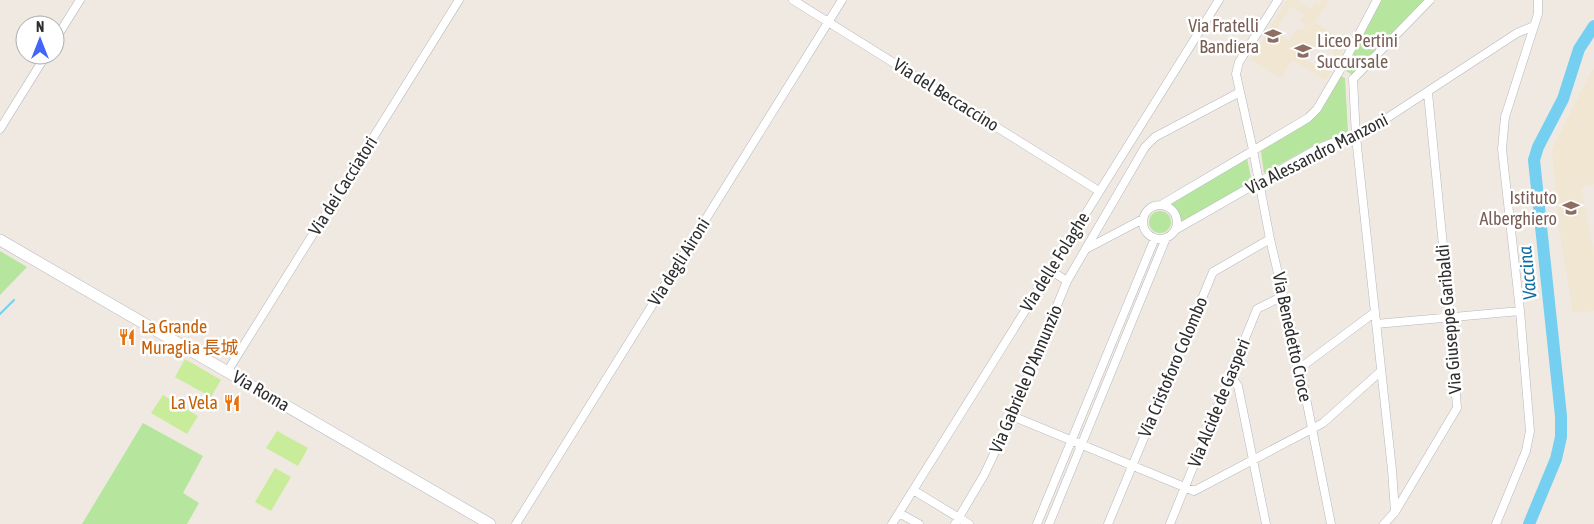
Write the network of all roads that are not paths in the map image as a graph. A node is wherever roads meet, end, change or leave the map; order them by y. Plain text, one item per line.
1 (80, 0) edge
2 (459, 0) edge
3 (794, 0) edge
4 (842, 0) edge
5 (1219, 0) edge
6 (1278, 0) edge
7 (1377, 0) edge
8 (1430, 0) edge
9 (1538, 0) edge
10 (828, 22) junction
11 (65, 24) edge
12 (1534, 26) junction
13 (40, 65) edge
14 (1340, 70) junction
15 (1353, 79) junction
16 (1240, 92) junction
17 (1428, 93) junction
18 (0, 129) edge
19 (1356, 137) junction
20 (1253, 150) junction
21 (1259, 182) junction
22 (1099, 191) junction
23 (1161, 205) junction
24 (1143, 219) junction
25 (1175, 230) junction
26 (1155, 238) junction
27 (1166, 238) junction
28 (1270, 239) junction
29 (0, 240) edge
30 (1086, 249) junction
31 (1050, 270) junction
32 (1067, 281) junction
33 (1283, 296) junction
34 (1520, 311) junction
35 (1375, 312) junction
36 (1450, 317) junction
37 (1376, 324) junction
38 (1114, 336) junction
39 (1124, 340) junction
40 (1300, 368) junction
41 (1381, 371) junction
42 (228, 372) junction
43 (1231, 376) junction
44 (1012, 416) junction
45 (1311, 429) junction
46 (1071, 441) junction
47 (1082, 444) junction
48 (1254, 458) junction
49 (1131, 465) junction
50 (1185, 487) junction
51 (913, 490) junction
52 (1395, 512) junction
53 (899, 513) junction
54 (957, 521) edge
55 (490, 524) edge
56 (516, 524) edge
57 (892, 524) edge
58 (919, 524) edge
59 (969, 524) edge
60 (1037, 524) edge
61 (1049, 524) edge
62 (1108, 524) edge
63 (1170, 524) edge
64 (1266, 524) edge
65 (1331, 524) edge
66 (1384, 524) edge
67 (1496, 524) edge

1 - 11 street
2 - 42 street, Via dei Cacciatori
3 - 10 street, Via del Beccaccino
4 - 10 street, Via degli Aironi
5 - 22 street, Via delle Folaghe
6 - 16 street
7 - 14 street
8 - 15 street
9 - 12 street
10 - 22 street, Via del Beccaccino
10 - 56 street, Via degli Aironi
12 - 17 street, Via Alessandro Manzoni
12 - 34 street
13 - 18 street
14 - 15 street
14 - 20 street
15 - 19 street
16 - 20 street
16 - 30 street, Via Gabriele D'Annunzio
17 - 19 street, Via Alessandro Manzoni
17 - 36 street, Via Giuseppe Garibaldi
19 - 21 street, Via Alessandro Manzoni
19 - 35 street
20 - 21 street, Via Benedetto Croce
20 - 23 street
21 - 25 street, Via Alessandro Manzoni
21 - 28 street, Via Benedetto Croce
22 - 31 street, Via delle Folaghe
23 - 24 street
23 - 25 street
24 - 26 street
24 - 30 street
25 - 27 street
26 - 27 street
26 - 38 street
27 - 39 street
28 - 33 street, Via Benedetto Croce
28 - 49 street, Via Cristoforo Colombo
29 - 42 street, Via Roma
30 - 32 street, Via Gabriele D'Annunzio
31 - 32 street
31 - 51 street, Via delle Folaghe
32 - 44 street, Via Gabriele D'Annunzio
33 - 40 street, Via Benedetto Croce
33 - 43 street, Via Alcide de Gasperi
34 - 36 street
34 - 67 street
35 - 37 street
35 - 40 street
36 - 37 street
36 - 52 street, Via Giuseppe Garibaldi
37 - 41 street
38 - 39 street
38 - 46 street
39 - 47 street
40 - 45 street, Via Benedetto Croce
41 - 45 street
41 - 52 street
42 - 55 street, Via Roma
43 - 48 street
43 - 50 street, Via Alcide de Gasperi
44 - 46 street
44 - 54 street, Via Gabriele D'Annunzio
45 - 48 street
45 - 65 street, Via Benedetto Croce
46 - 47 street
46 - 60 street
47 - 49 street
47 - 61 street
48 - 50 street
48 - 64 street
49 - 50 street
49 - 62 street, Via Cristoforo Colombo
50 - 63 street, Via Alcide de Gasperi
51 - 53 street, Via delle Folaghe
51 - 54 street
52 - 66 street, Via Giuseppe Garibaldi
53 - 57 street, Via delle Folaghe
53 - 58 street
54 - 59 street

